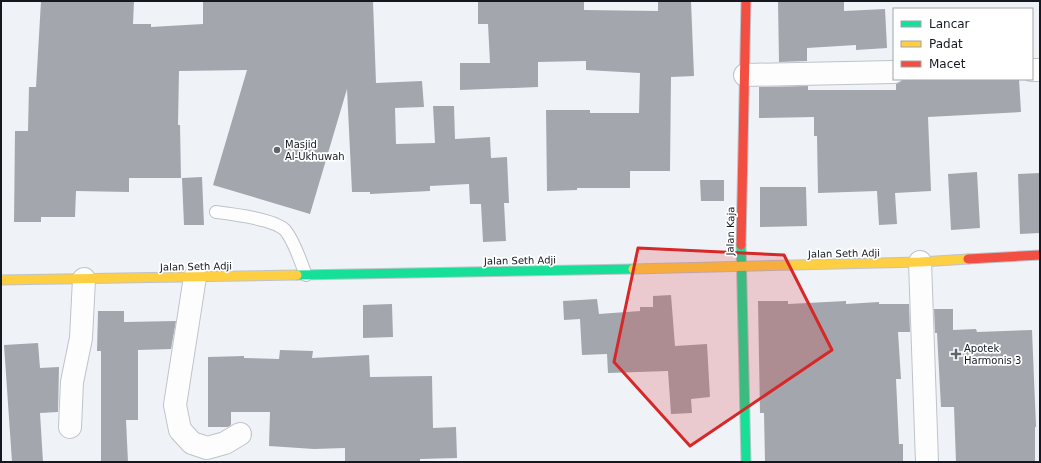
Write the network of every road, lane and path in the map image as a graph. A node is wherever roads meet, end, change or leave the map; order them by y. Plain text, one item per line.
1 (746, 1) edge
2 (893, 72) edge
3 (745, 75) junction
4 (216, 212) dead end
5 (1040, 255) edge
6 (920, 262) junction
7 (740, 267) junction
8 (306, 275) junction
9 (195, 277) junction
10 (84, 279) junction
11 (1, 280) edge
12 (70, 427) dead end
13 (240, 434) dead end
14 (746, 462) edge
15 (927, 462) edge

1 - 3 street, Jalan Kaja
2 - 3 street
3 - 7 street, Jalan Kaja
4 - 8 lane
5 - 6 street, Jalan Seth Adji
6 - 7 street, Jalan Seth Adji
6 - 15 street
7 - 8 street, Jalan Seth Adji
7 - 14 street, Jalan Kaja
8 - 9 street, Jalan Seth Adji
9 - 10 street, Jalan Seth Adji
9 - 13 street
10 - 11 street, Jalan Seth Adji
10 - 12 street

